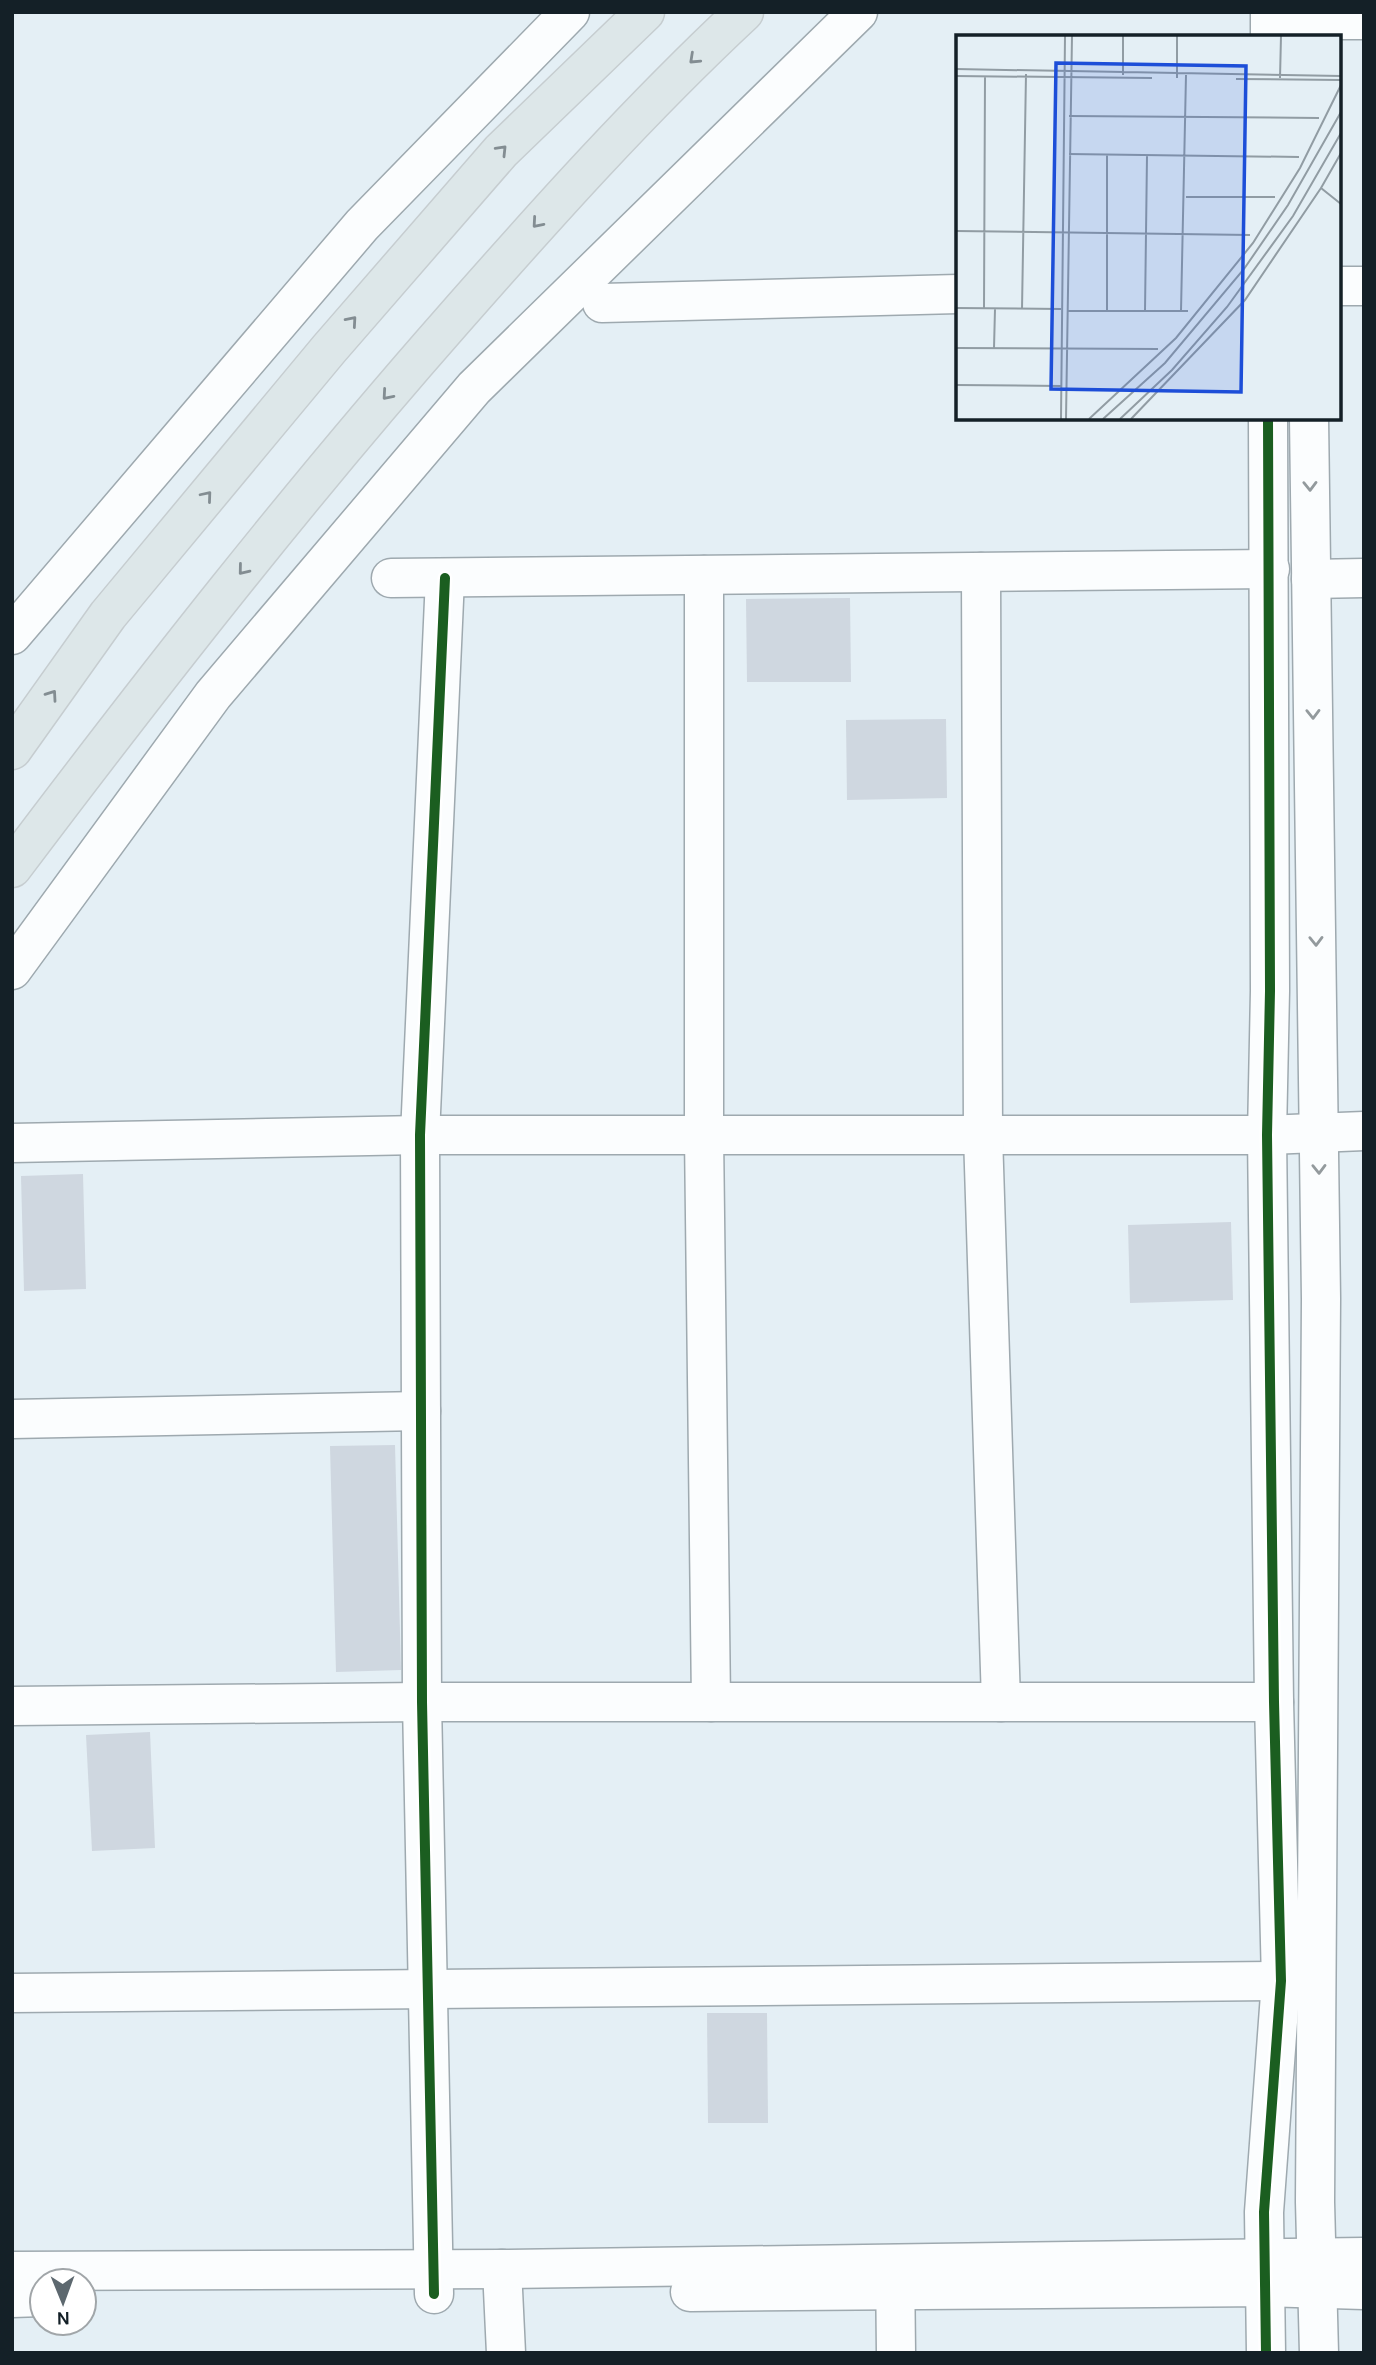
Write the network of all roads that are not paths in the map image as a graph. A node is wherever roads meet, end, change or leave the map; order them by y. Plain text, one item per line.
1 (570, 12) edge
2 (645, 12) edge
3 (744, 12) edge
4 (858, 12) edge
5 (1364, 20) edge
6 (1290, 24) edge
7 (1341, 286) edge
8 (1364, 286) edge
9 (956, 294) edge
10 (602, 303) dead end
11 (1268, 420) edge
12 (1309, 420) edge
13 (1269, 569) junction
14 (981, 572) junction
15 (704, 575) junction
16 (391, 578) dead end
17 (445, 578) junction
18 (1364, 578) edge
19 (1311, 579) junction
20 (12, 635) edge
21 (12, 750) edge
22 (12, 868) edge
23 (12, 970) edge
24 (1319, 1131) junction
25 (1364, 1131) edge
26 (420, 1135) junction
27 (705, 1135) junction
28 (983, 1135) junction
29 (1267, 1135) junction
30 (12, 1143) edge
31 (421, 1411) junction
32 (12, 1419) edge
33 (422, 1702) junction
34 (711, 1702) junction
35 (1001, 1702) junction
36 (1274, 1702) junction
37 (12, 1706) edge
38 (1281, 1981) junction
39 (429, 1989) junction
40 (12, 1993) edge
41 (1364, 2258) edge
42 (12, 2271) edge
43 (1265, 2273) junction
44 (1319, 2273) junction
45 (895, 2277) junction
46 (503, 2281) junction
47 (433, 2282) junction
48 (1364, 2290) edge
49 (98, 2295) edge
50 (506, 2353) edge
51 (896, 2353) edge
52 (1266, 2353) edge
53 (1319, 2353) edge

1 - 20 street
21 -> 2 main road
3 -> 22 main road
4 - 23 street
5 - 6 street
7 - 8 street
9 - 10 street
11 - 13 street
12 -> 19 street
13 - 14 street
13 - 29 street
14 - 15 street
14 - 28 street
15 - 17 street
15 - 27 street
16 - 17 street
17 - 26 street
18 - 19 street
19 -> 24 street
24 - 25 street
24 - 29 street
24 -> 44 street
26 - 27 street
26 - 30 street
26 - 31 street
27 - 28 street
27 - 34 street
28 - 29 street
28 - 35 street
29 - 36 street
31 - 32 street
31 - 33 street
33 - 34 street
33 - 37 street
33 - 39 street
34 - 35 street
35 - 36 street
36 - 38 street
38 - 39 street
38 - 43 street
39 - 40 street
39 - 47 street
41 - 44 street
42 - 47 street
43 - 44 street
43 - 45 street
43 - 52 street
44 - 48 street
44 - 53 street
45 - 46 street
45 - 51 street
46 - 47 street
46 - 50 street
47 - 49 street

